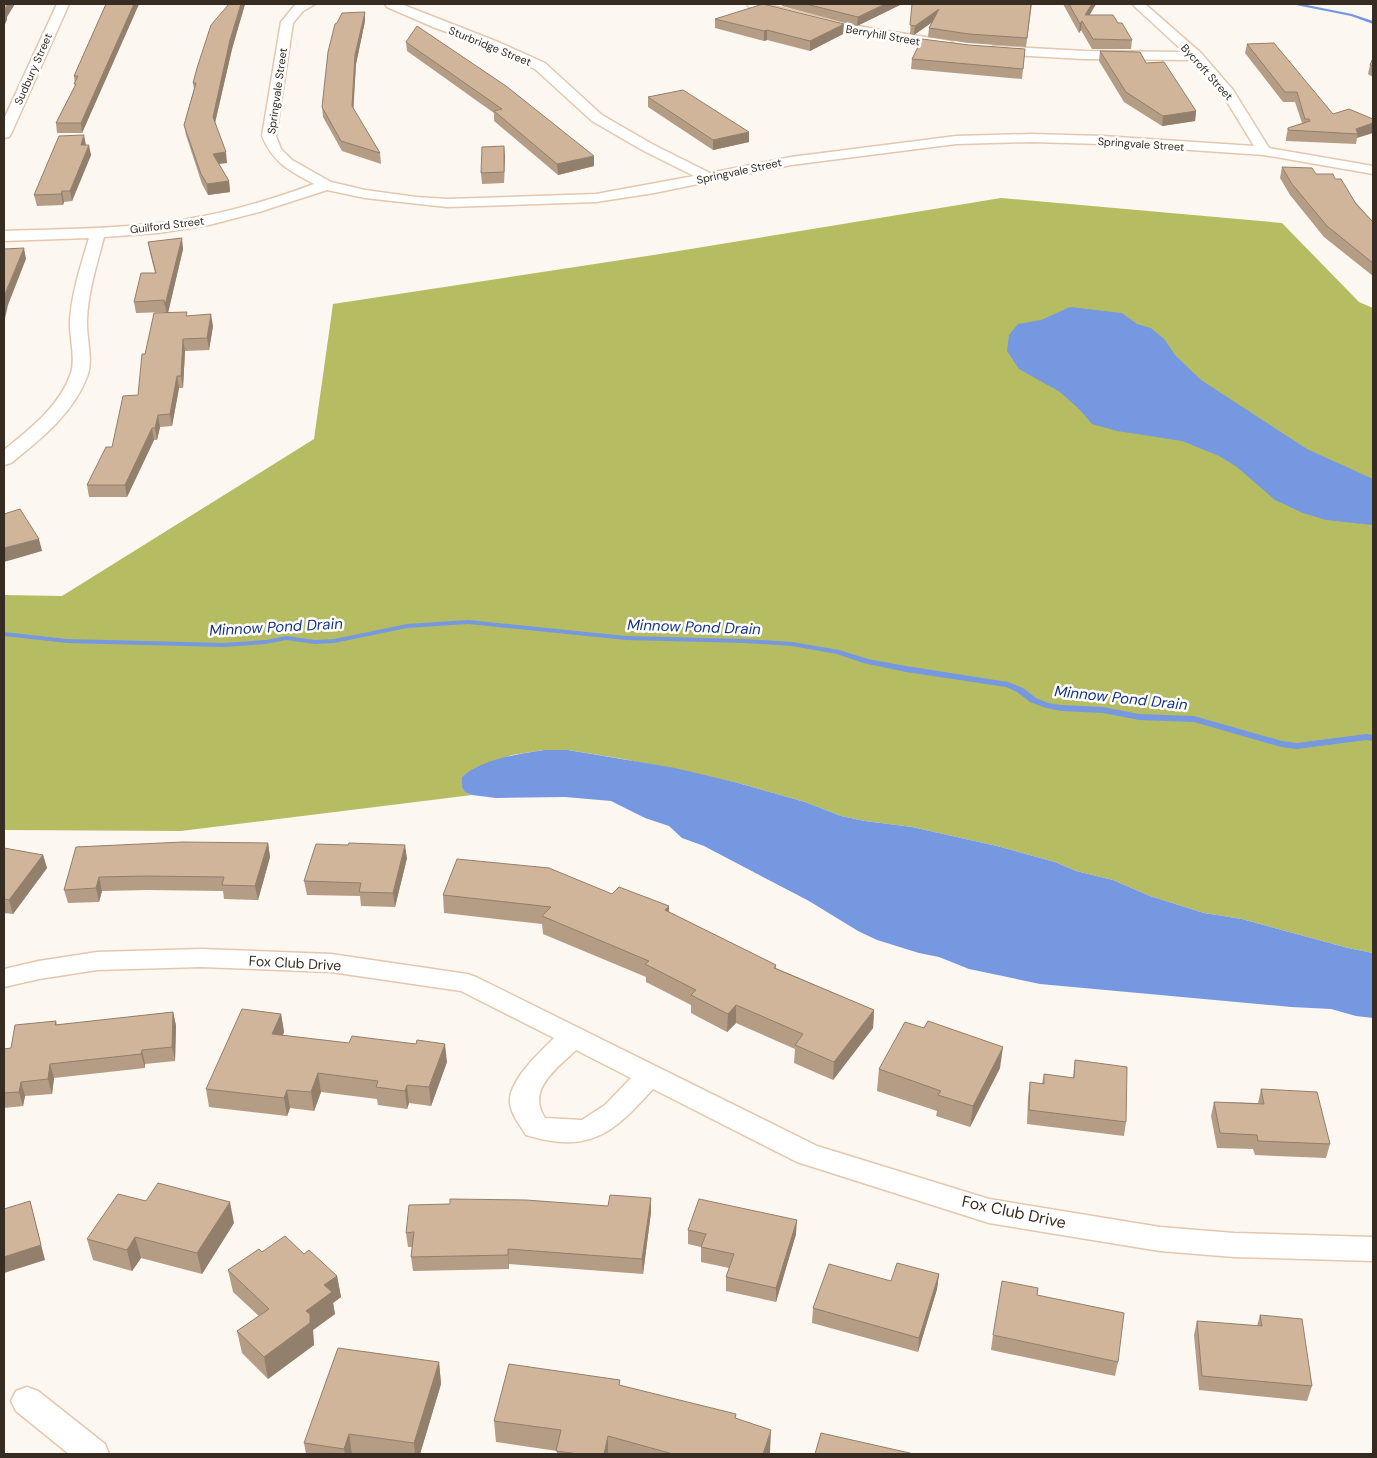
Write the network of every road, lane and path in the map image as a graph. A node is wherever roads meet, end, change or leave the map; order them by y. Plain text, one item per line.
1 (63, 4) edge
2 (309, 4) edge
3 (391, 4) edge
4 (753, 4) edge
5 (1138, 4) edge
6 (967, 48) edge
7 (986, 49) edge
8 (1196, 56) junction
9 (4, 134) edge
10 (1264, 151) junction
11 (1373, 170) edge
12 (708, 178) junction
13 (326, 185) junction
14 (98, 233) junction
15 (4, 236) edge
16 (4, 459) edge
17 (4, 978) edge
18 (573, 1036) junction
19 (650, 1075) junction
20 (1373, 1248) edge
21 (27, 1401) dead end
22 (93, 1454) edge

1 - 9 street, Sudbury Street
2 - 13 street, Springvale Street
3 - 12 street, Sturbridge Street
4 - 6 street, Berryhill Street
5 - 8 street, Bycroft Street
7 - 8 street
8 - 10 street, Bycroft Street
10 - 11 street, Springvale Street
10 - 12 street, Springvale Street
12 - 13 street, Springvale Street
13 - 14 street, Guilford Street
14 - 15 street, Guilford Street
14 - 16 street
17 - 18 street, Fox Club Drive
18 - 19 street, Fox Club Drive
18 - 19 street
19 - 20 street, Fox Club Drive
21 - 22 street

